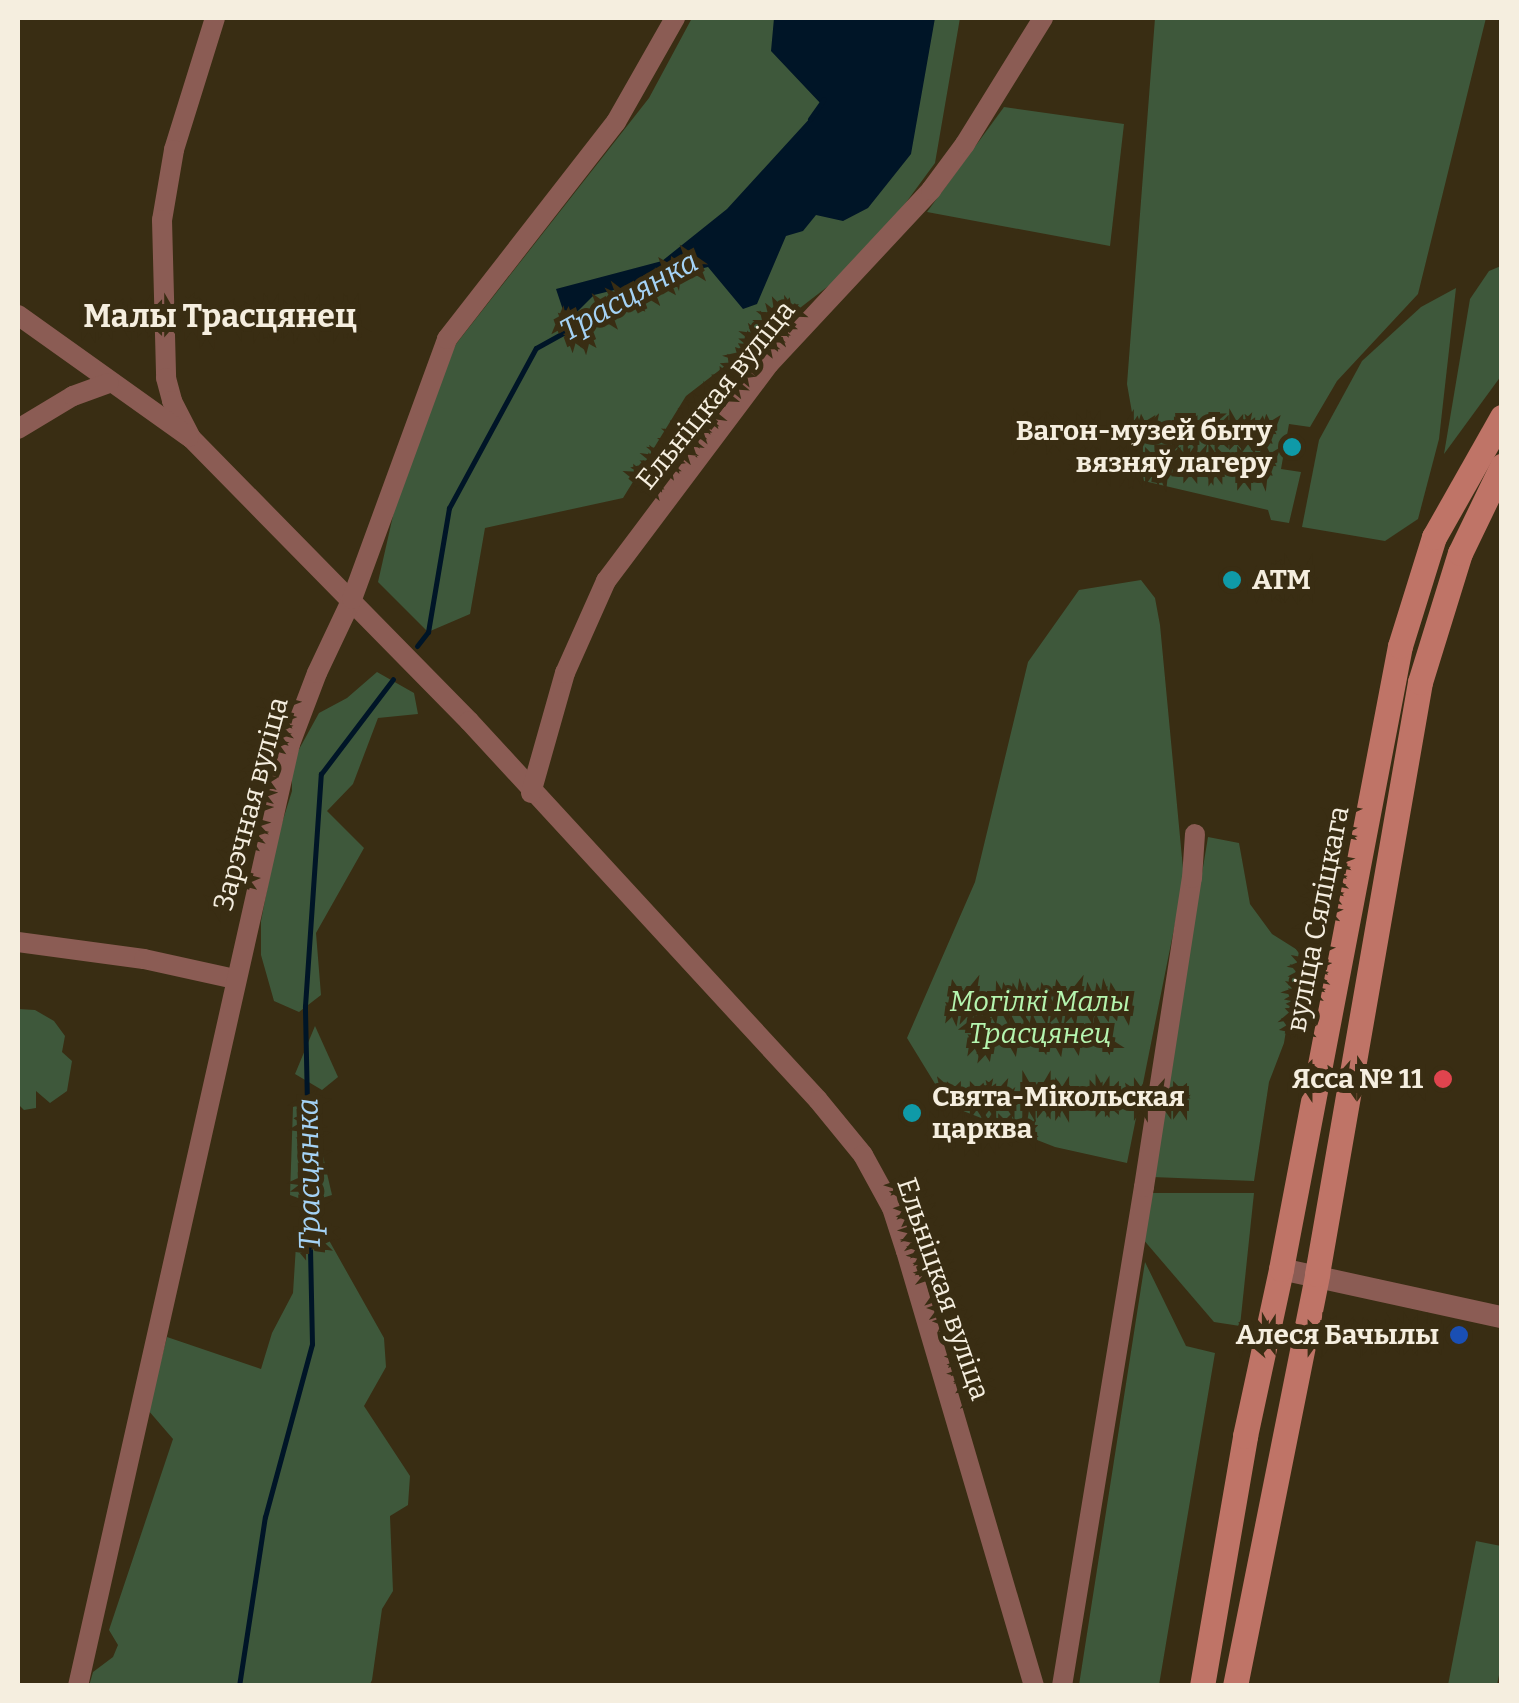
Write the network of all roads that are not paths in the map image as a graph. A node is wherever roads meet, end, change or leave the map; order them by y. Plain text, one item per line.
1 (214, 18) edge
2 (675, 18) edge
3 (1043, 18) edge
4 (18, 315) edge
5 (166, 378) junction
6 (108, 383) junction
7 (1502, 417) edge
8 (18, 428) edge
9 (190, 438) junction
10 (1502, 466) edge
11 (352, 600) junction
12 (531, 793) junction
13 (1195, 834) dead end
14 (18, 942) edge
15 (235, 979) junction
16 (1281, 1269) junction
17 (1317, 1274) junction
18 (1502, 1317) edge
19 (78, 1686) edge
20 (1034, 1686) edge
21 (1062, 1686) edge
22 (1202, 1686) edge
23 (1235, 1686) edge

1 - 5 street
2 - 11 street, Зарэчная вуліца
3 - 12 street, Ельніцкая вуліца
4 - 6 street
5 - 6 street
5 - 9 street
6 - 8 street
6 - 9 street
7 - 16 main road, вуліца Сяліцкага
9 - 11 street, Ельніцкая вуліца
10 - 17 main road, вуліца Сяліцкага
11 - 12 street, Ельніцкая вуліца
11 - 15 street, Зарэчная вуліца
12 - 20 street, Ельніцкая вуліца
13 - 21 street
14 - 15 street
15 - 19 street, Зарэчная вуліца
16 - 17 street
16 - 22 main road, вуліца Сяліцкага
17 - 18 street
17 - 23 main road, вуліца Сяліцкага

